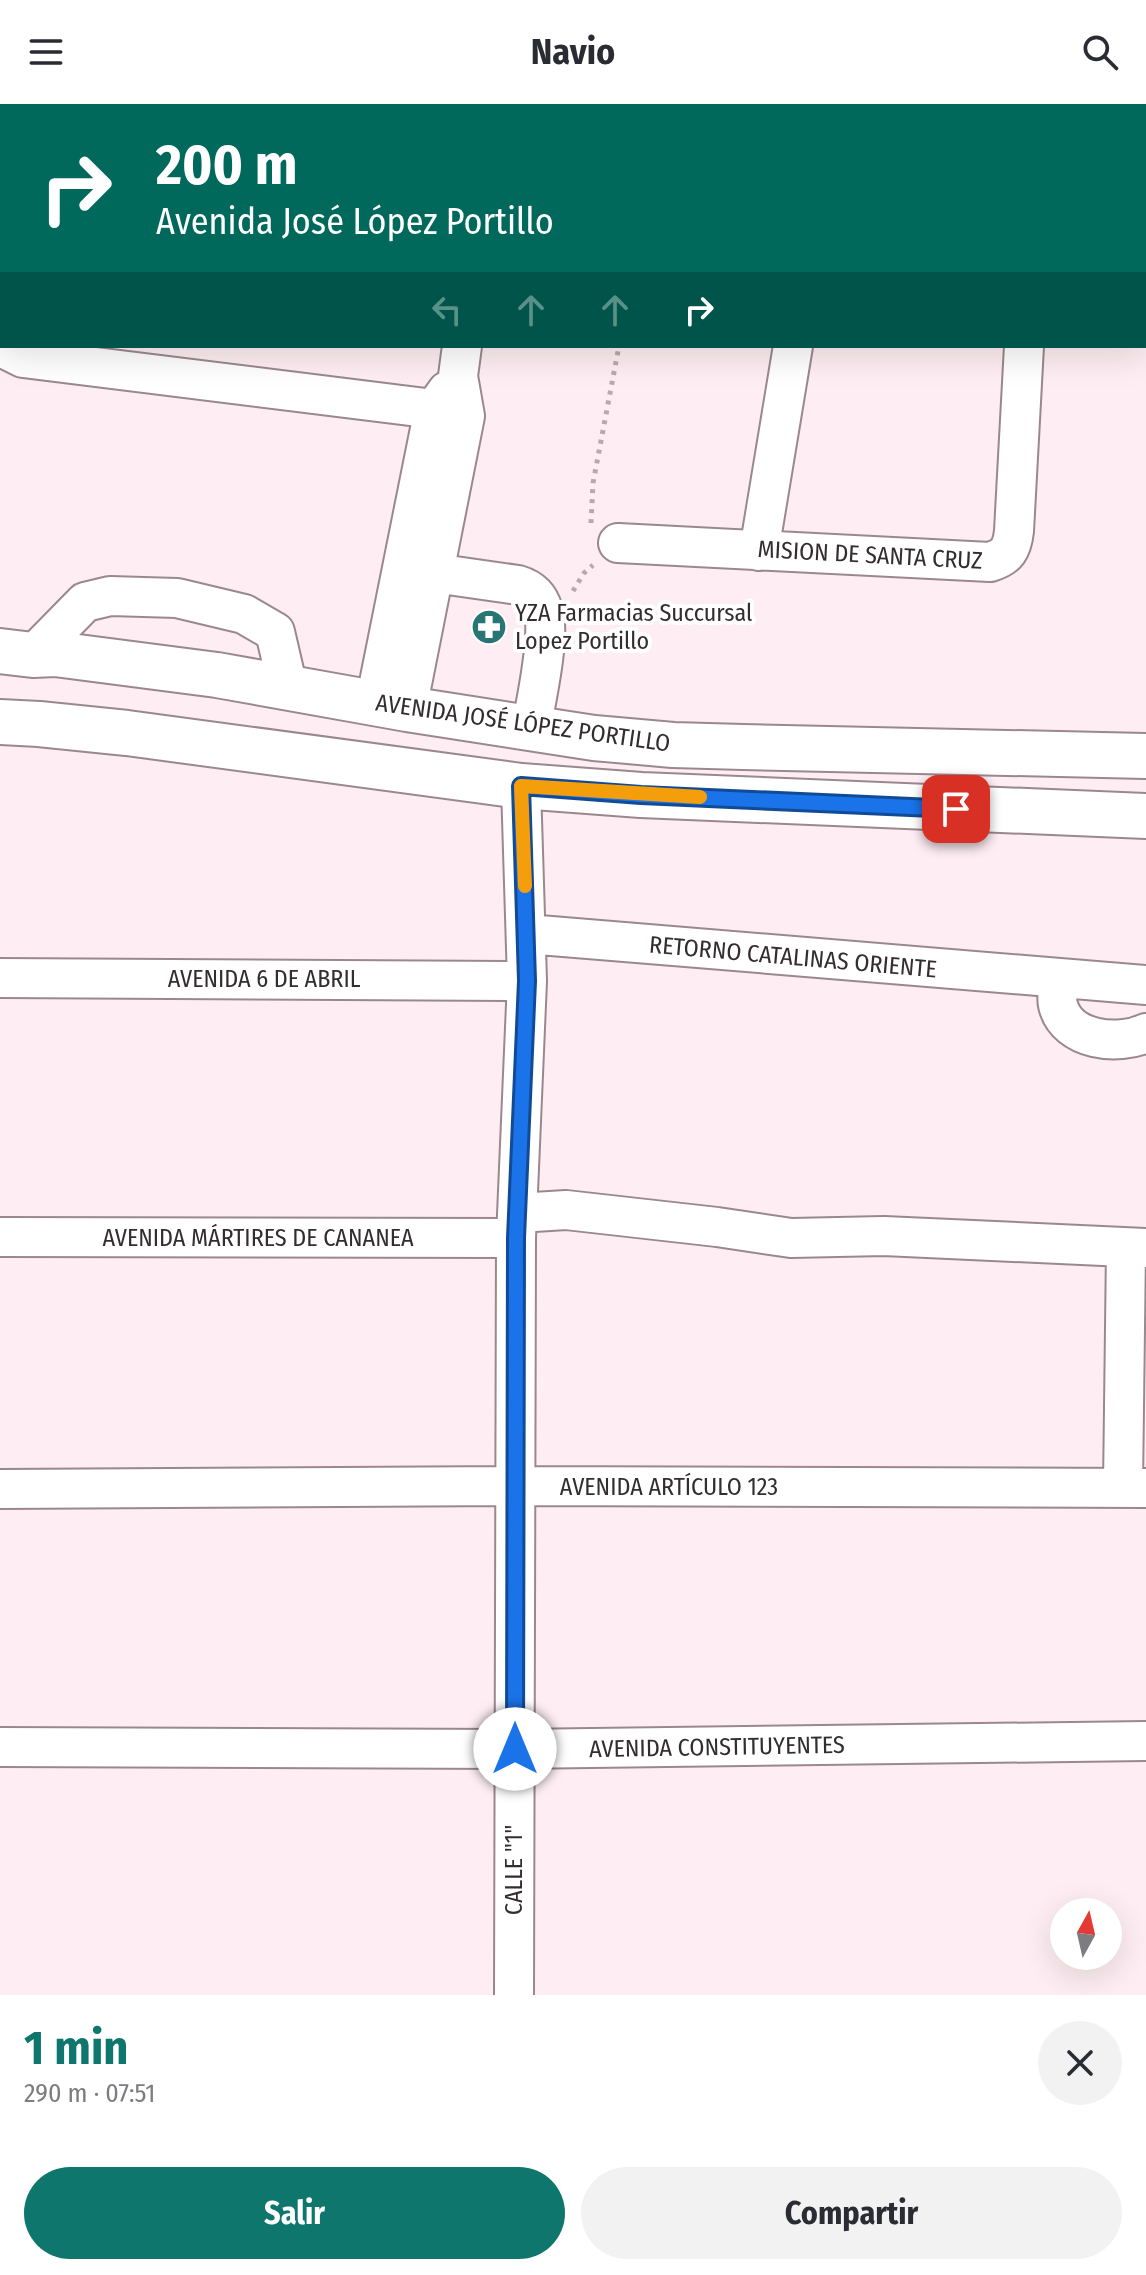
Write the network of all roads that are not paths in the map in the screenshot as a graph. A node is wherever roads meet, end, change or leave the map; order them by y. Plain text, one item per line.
1 (4, 348) edge
2 (793, 348) edge
3 (1024, 348) edge
4 (460, 361) edge
5 (450, 412) junction
6 (604, 533) road end
7 (759, 551) junction
8 (434, 573) junction
9 (11, 654) edge
10 (288, 688) junction
11 (391, 706) junction
12 (0, 722) edge
13 (531, 729) junction
14 (1146, 756) edge
15 (521, 786) junction
16 (1146, 816) edge
17 (527, 934) junction
18 (0, 978) edge
19 (1060, 980) junction
20 (527, 981) junction
21 (1146, 985) edge
22 (1146, 1033) edge
23 (517, 1225) junction
24 (0, 1237) edge
25 (1136, 1248) edge
26 (515, 1486) junction
27 (1134, 1488) edge
28 (0, 1489) edge
29 (1146, 1741) edge
30 (0, 1747) edge
31 (515, 1749) junction
32 (514, 1995) edge

1 - 5 street
2 - 7 street
3 - 7 street, MISION DE SANTA CRUZ
4 - 5 street
5 - 8 street
5 - 11 street
6 - 7 street, MISION DE SANTA CRUZ
8 - 11 street
8 - 13 street
9 - 10 main road, AVENIDA JOSÉ LÓPEZ PORTILLO
9 - 10 street
10 - 11 main road, AVENIDA JOSÉ LÓPEZ PORTILLO
11 - 13 main road, AVENIDA JOSÉ LÓPEZ PORTILLO
12 - 15 main road
13 - 14 main road, AVENIDA JOSÉ LÓPEZ PORTILLO
15 - 16 main road
15 - 17 street, CALLE "1"
17 - 19 street, RETORNO CATALINAS ORIENTE
17 - 20 street, CALLE "1"
18 - 20 street, AVENIDA 6 DE ABRIL
19 - 21 street, RETORNO CATALINAS ORIENTE
19 - 22 street
20 - 23 street, CALLE "1"
23 - 24 street, AVENIDA MÁRTIRES DE CANANEA
23 - 25 street, AVENIDA MÁRTIRES DE CANANEA
23 - 26 street, CALLE "1"
25 - 27 street
26 - 27 street, AVENIDA ARTÍCULO 123
26 - 28 street, AVENIDA ARTÍCULO 123
26 - 31 street, CALLE "1"
29 - 31 street, AVENIDA CONSTITUYENTES
30 - 31 street, AVENIDA CONSTITUYENTES
31 - 32 street, CALLE "1"

